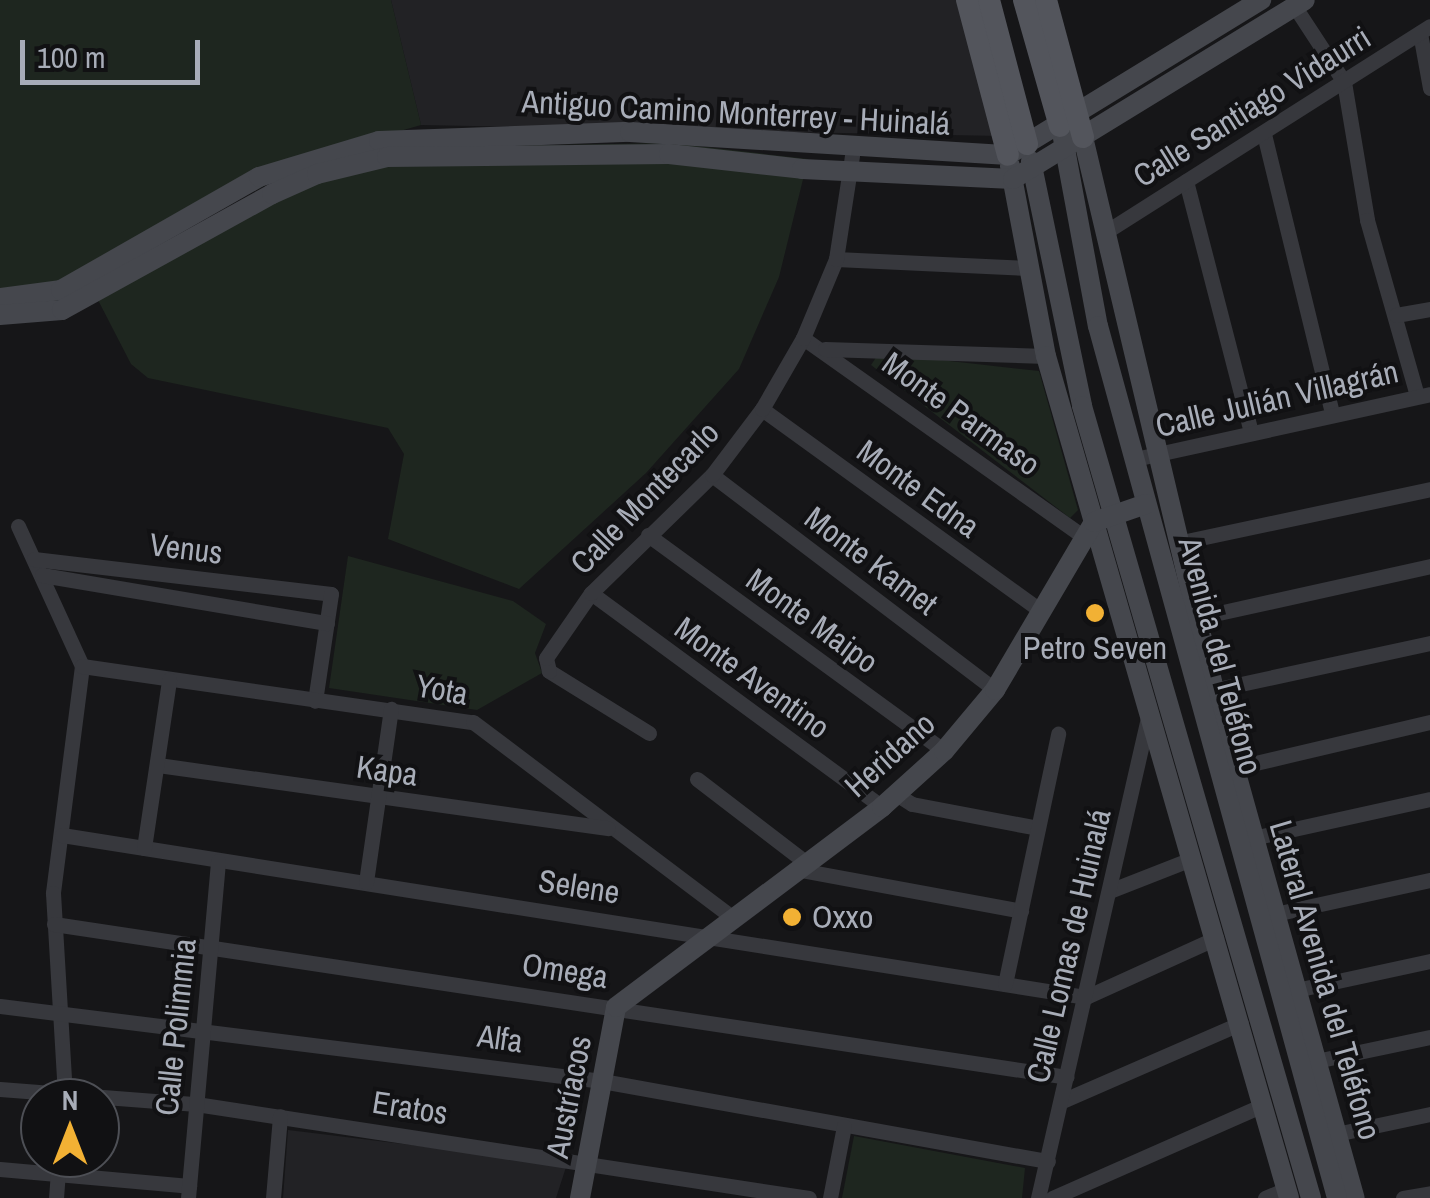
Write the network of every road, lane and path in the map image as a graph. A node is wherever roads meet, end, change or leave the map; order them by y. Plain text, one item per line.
1 (967, 0) edge
2 (989, 0) edge
3 (1024, 0) edge
4 (1046, 0) edge
5 (1261, 0) edge
6 (1300, 3) edge
7 (1425, 30) edge
8 (1344, 82) junction
9 (1430, 88) edge
10 (1072, 132) junction
11 (1264, 134) junction
12 (854, 149) junction
13 (1017, 150) junction
14 (1034, 170) junction
15 (850, 173) junction
16 (1013, 179) junction
17 (1186, 181) junction
18 (1104, 233) junction
19 (836, 260) junction
20 (1029, 268) junction
21 (0, 298) edge
22 (1430, 309) edge
23 (0, 315) edge
24 (1396, 315) junction
25 (803, 338) junction
26 (824, 350) junction
27 (1046, 356) junction
28 (1424, 395) edge
29 (762, 410) junction
30 (1332, 414) junction
31 (1251, 433) junction
32 (1157, 454) junction
33 (1135, 459) junction
34 (712, 475) junction
35 (1430, 489) edge
36 (1146, 504) junction
37 (1114, 512) junction
38 (18, 526) dead end
39 (1089, 530) junction
40 (648, 535) junction
41 (1177, 543) junction
42 (34, 559) junction
43 (1430, 566) edge
44 (42, 574) junction
45 (591, 593) junction
46 (1042, 612) junction
47 (1196, 618) junction
48 (327, 623) junction
49 (1430, 642) edge
50 (82, 666) junction
51 (169, 680) junction
52 (996, 690) junction
53 (1213, 690) junction
54 (316, 701) junction
55 (1151, 706) junction
56 (390, 709) junction
57 (1430, 722) edge
58 (1213, 725) junction
59 (650, 733) dead end
60 (1058, 734) dead end
61 (944, 750) junction
62 (158, 765) junction
63 (1234, 768) junction
64 (696, 780) dead end
65 (380, 798) junction
66 (1430, 799) edge
67 (889, 800) junction
68 (608, 828) junction
69 (1038, 828) junction
70 (62, 835) junction
71 (1253, 838) junction
72 (144, 848) junction
73 (1191, 859) junction
74 (218, 861) junction
75 (800, 865) junction
76 (1430, 880) edge
77 (366, 882) junction
78 (1112, 890) junction
79 (1020, 911) junction
80 (1275, 914) junction
81 (730, 916) junction
82 (54, 924) junction
83 (709, 935) junction
84 (1216, 938) junction
85 (213, 945) junction
86 (1430, 961) edge
87 (1005, 984) junction
88 (1296, 990) junction
89 (1086, 997) junction
90 (0, 1006) edge
91 (616, 1007) junction
92 (64, 1012) junction
93 (1240, 1023) junction
94 (206, 1030) junction
95 (1430, 1037) edge
96 (1316, 1062) junction
97 (65, 1078) edge
98 (1067, 1078) junction
99 (602, 1081) junction
100 (120, 1099) edge
101 (1062, 1100) junction
102 (1318, 1103) junction
103 (196, 1104) junction
104 (1263, 1105) junction
105 (1430, 1114) edge
106 (280, 1116) junction
107 (844, 1126) junction
108 (1336, 1134) junction
109 (1287, 1150) junction
110 (1048, 1161) junction
111 (588, 1162) junction
112 (119, 1178) edge
113 (189, 1192) edge
114 (1430, 1192) edge
115 (1287, 1194) edge
116 (273, 1198) edge
117 (580, 1198) edge
118 (809, 1198) edge
119 (830, 1198) edge
120 (1038, 1198) edge
121 (1052, 1198) edge
122 (1265, 1198) edge
123 (1311, 1198) edge
124 (1337, 1198) edge
125 (1355, 1198) edge
126 (1403, 1198) edge

1 - 13 main road
2 - 13 main road
3 - 10 main road
4 - 10 main road
5 - 10 street
6 - 8 street
6 - 10 street
7 - 8 street, Calle Santiago Vidaurri
7 - 9 street
8 - 11 street, Calle Santiago Vidaurri
8 - 24 street
10 - 13 street
10 - 14 street
10 - 18 street, Lateral Avenida del Teléfono
10 - 33 street, Avenida del Teléfono
11 - 17 street, Calle Santiago Vidaurri
11 - 30 street
12 - 13 street, Antiguo Camino Monterrey - Huinalá
12 - 15 street, Calle Montecarlo
12 - 21 street, Antiguo Camino Monterrey - Huinalá
13 - 14 street, Avenida del Teléfono
13 - 16 street
14 - 16 street
14 - 37 street, Avenida del Teléfono
15 - 16 street, Antiguo Camino Monterrey - Huinalá
15 - 19 street, Calle Montecarlo
15 - 23 street, Antiguo Camino Monterrey - Huinalá
16 - 20 street
17 - 18 street, Calle Santiago Vidaurri
17 - 31 street
18 - 32 street, Lateral Avenida del Teléfono
19 - 20 street
19 - 25 street, Calle Montecarlo
20 - 27 street
22 - 24 street
24 - 28 street
25 - 26 street, Monte Parmaso
25 - 29 street, Calle Montecarlo
26 - 27 street
26 - 39 street, Monte Parmaso
27 - 39 street
28 - 30 street, Calle Julián Villagrán
29 - 34 street, Calle Montecarlo
29 - 46 street, Monte Edna
30 - 31 street, Calle Julián Villagrán
31 - 32 street, Calle Julián Villagrán
32 - 33 street, Calle Julián Villagrán
32 - 41 street, Lateral Avenida del Teléfono
33 - 36 street, Avenida del Teléfono
34 - 40 street, Calle Montecarlo
34 - 52 street, Monte Kamet
35 - 41 street
36 - 37 street
36 - 58 street, Avenida del Teléfono
37 - 39 street
37 - 109 street, Avenida del Teléfono
38 - 42 street
39 - 46 street, Heridano
39 - 55 street
40 - 45 street, Calle Montecarlo
40 - 61 street, Monte Maipo
41 - 47 street, Lateral Avenida del Teléfono
42 - 44 street
42 - 48 street, Venus
43 - 47 street
44 - 48 street, Venus
44 - 50 street
45 - 59 street, Calle Montecarlo
45 - 67 street, Monte Aventino
46 - 52 street, Heridano
47 - 53 street, Lateral Avenida del Teléfono
48 - 54 street
49 - 53 street
50 - 51 street, Yota
50 - 70 street
51 - 54 street, Yota
51 - 62 street
52 - 61 street, Heridano
53 - 58 street, Lateral Avenida del Teléfono
54 - 56 street, Yota
55 - 73 street
55 - 78 street, Calle Lomas de Huinalá
56 - 65 street
56 - 68 street, Yota
57 - 63 street
58 - 63 street, Lateral Avenida del Teléfono
58 - 102 street, Avenida del Teléfono
60 - 69 street
61 - 67 street, Heridano
62 - 65 street, Kapa
62 - 72 street
63 - 71 street, Lateral Avenida del Teléfono
64 - 75 street
65 - 68 street, Kapa
65 - 77 street
66 - 71 street
67 - 69 street, Monte Aventino
67 - 75 street, Heridano
68 - 81 street, Yota
69 - 79 street
70 - 72 street, Selene
70 - 82 street
71 - 80 street, Lateral Avenida del Teléfono
72 - 74 street, Selene
73 - 78 street
73 - 84 street
74 - 77 street, Selene
74 - 85 street, Calle Polimmia
75 - 79 street
75 - 81 street, Heridano
76 - 80 street
77 - 83 street, Selene
78 - 89 street, Calle Lomas de Huinalá
79 - 87 street
80 - 88 street, Lateral Avenida del Teléfono
81 - 83 street, Heridano
82 - 85 street, Omega
82 - 92 street
83 - 87 street, Selene
83 - 91 street, Heridano
84 - 89 street
84 - 93 street
85 - 91 street, Omega
85 - 94 street, Calle Polimmia
86 - 88 street
87 - 89 street, Selene
88 - 96 street, Lateral Avenida del Teléfono
89 - 98 street, Calle Lomas de Huinalá
90 - 92 street, Alfa
91 - 98 street, Omega
91 - 99 street, Austríacos
92 - 94 street, Alfa
92 - 97 street
93 - 101 street
93 - 104 street
94 - 99 street, Alfa
94 - 103 street, Calle Polimmia
95 - 96 street
96 - 102 street, Lateral Avenida del Teléfono
98 - 101 street, Calle Lomas de Huinalá
99 - 107 street, Alfa
99 - 111 street, Austríacos
100 - 103 street, Eratos
101 - 110 street, Calle Lomas de Huinalá
102 - 108 street, Lateral Avenida del Teléfono
102 - 124 street, Avenida del Teléfono
103 - 106 street, Eratos
103 - 113 street, Calle Polimmia
104 - 109 street
104 - 121 street
105 - 108 street
106 - 111 street, Eratos
106 - 116 street
107 - 110 street, Alfa
107 - 119 street
108 - 125 street, Lateral Avenida del Teléfono
109 - 115 street
109 - 123 street, Avenida del Teléfono
110 - 120 street, Calle Lomas de Huinalá
111 - 117 street, Austríacos
111 - 118 street, Eratos
112 - 113 street
114 - 126 street
115 - 122 street

